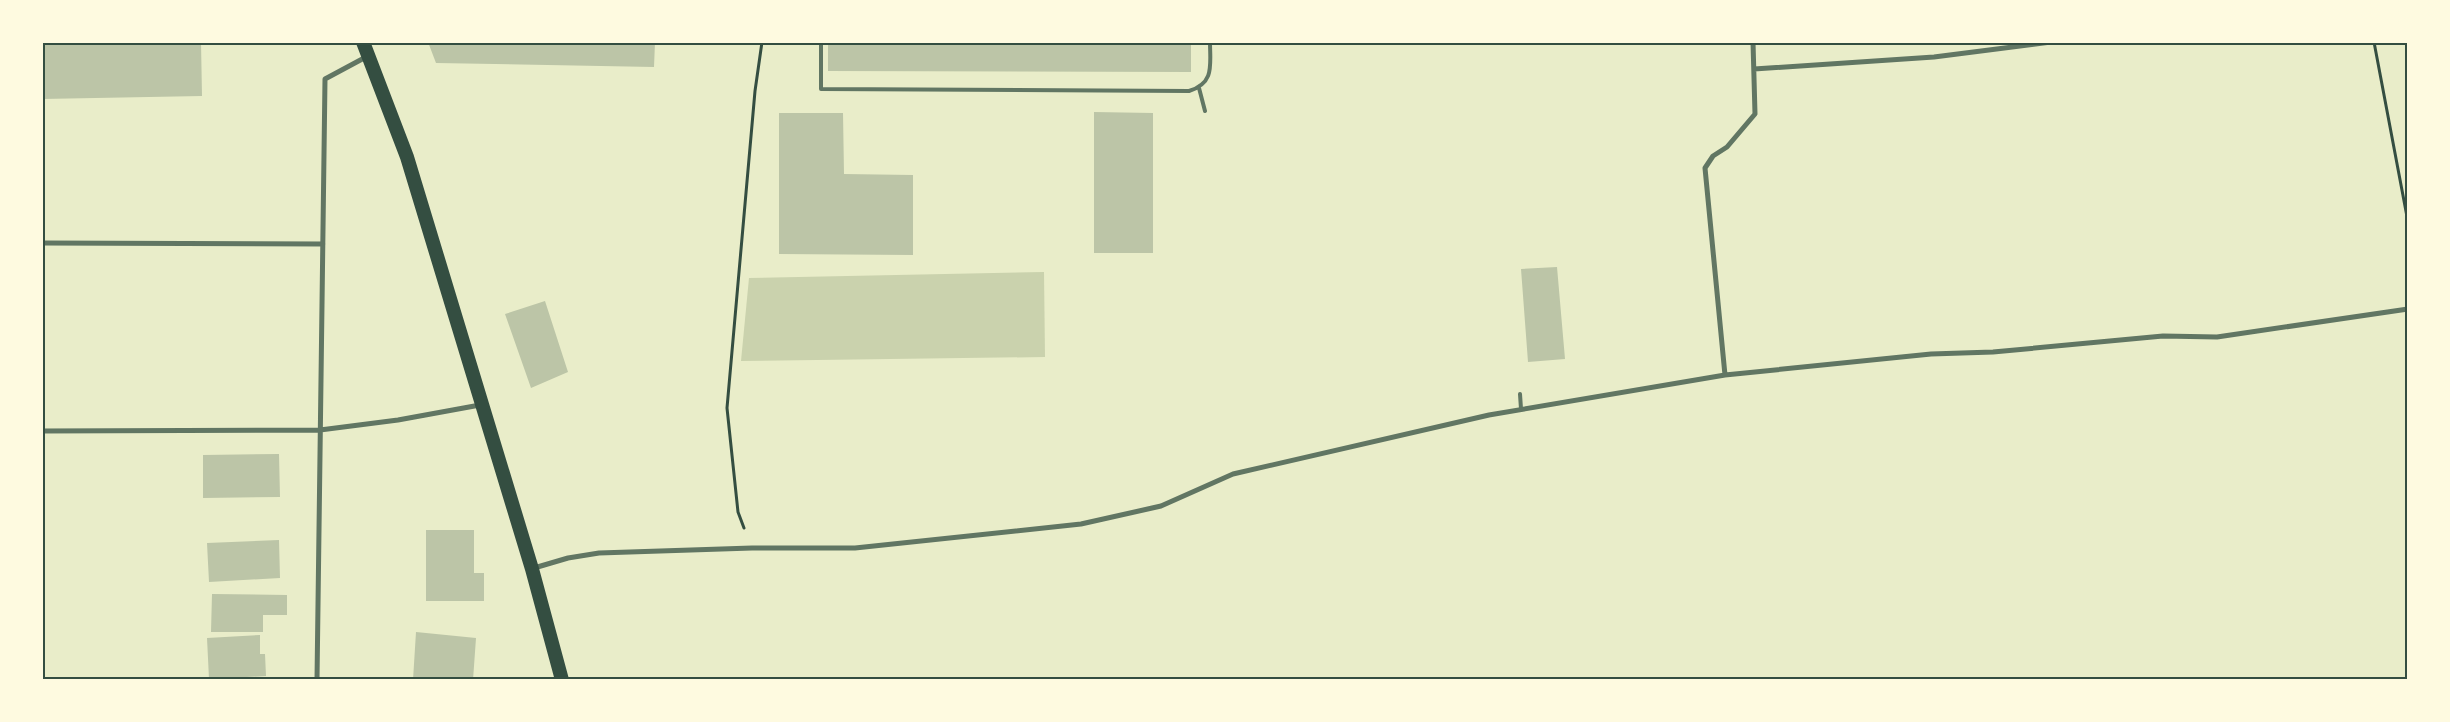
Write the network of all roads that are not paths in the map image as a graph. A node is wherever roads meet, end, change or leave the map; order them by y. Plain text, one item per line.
1 (363, 42) edge
2 (821, 42) edge
3 (1210, 42) edge
4 (1753, 42) edge
5 (2051, 42) edge
6 (368, 56) junction
7 (1754, 69) junction
8 (1199, 88) junction
9 (1205, 111) dead end
10 (42, 243) edge
11 (323, 244) junction
12 (2408, 309) edge
13 (1725, 375) junction
14 (1520, 394) dead end
15 (482, 404) junction
16 (1521, 410) junction
17 (320, 430) junction
18 (42, 431) edge
19 (532, 569) junction
20 (317, 680) edge
21 (562, 680) edge

1 - 6 highway
2 - 8 lane
3 - 8 lane
4 - 7 street
5 - 7 street
6 - 11 street
6 - 15 highway
7 - 13 street
8 - 9 lane
10 - 11 street
11 - 17 street
12 - 13 street
13 - 16 street
14 - 16 lane
15 - 17 street
15 - 19 highway
16 - 19 street
17 - 18 street
17 - 20 street
19 - 21 highway

